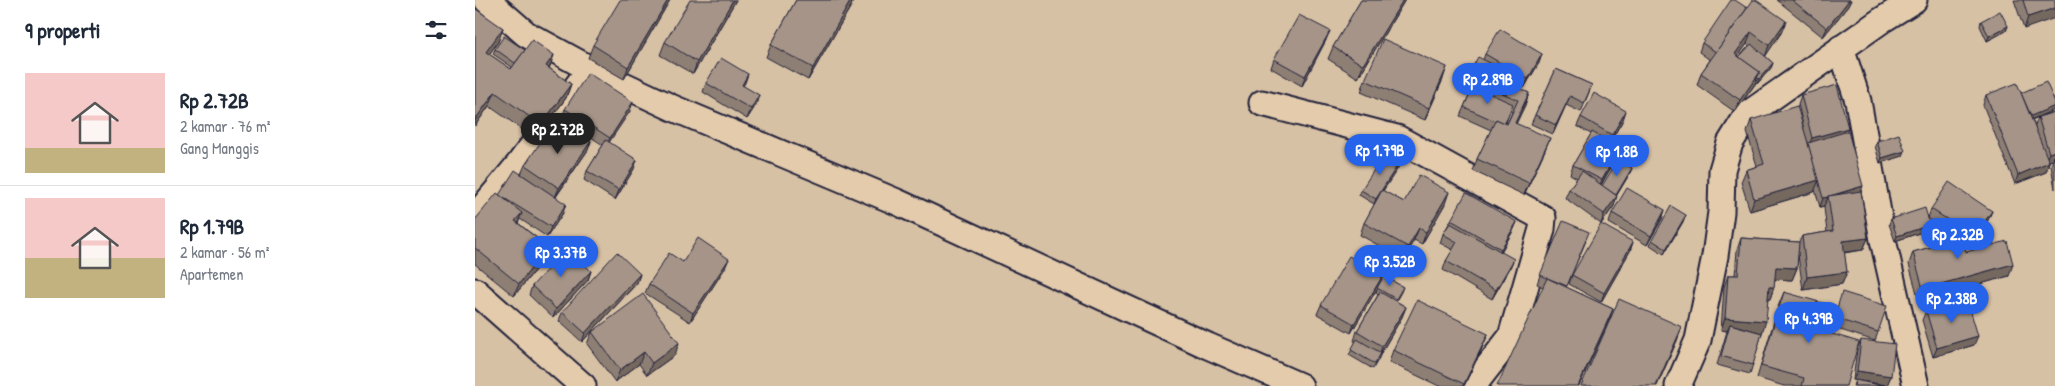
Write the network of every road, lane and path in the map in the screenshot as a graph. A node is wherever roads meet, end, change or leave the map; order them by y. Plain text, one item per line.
1 (487, 0) edge
2 (1914, 0) edge
3 (1841, 48) junction
4 (590, 69) junction
5 (1261, 104) dead end
6 (475, 217) edge
7 (475, 291) edge
8 (583, 386) edge
9 (1300, 386) edge
10 (1473, 386) edge
11 (1678, 386) edge
12 (1916, 386) edge

1 - 4 street
2 - 3 street
3 - 11 street
3 - 12 street
4 - 6 street
4 - 9 street
5 - 10 street
7 - 8 street

